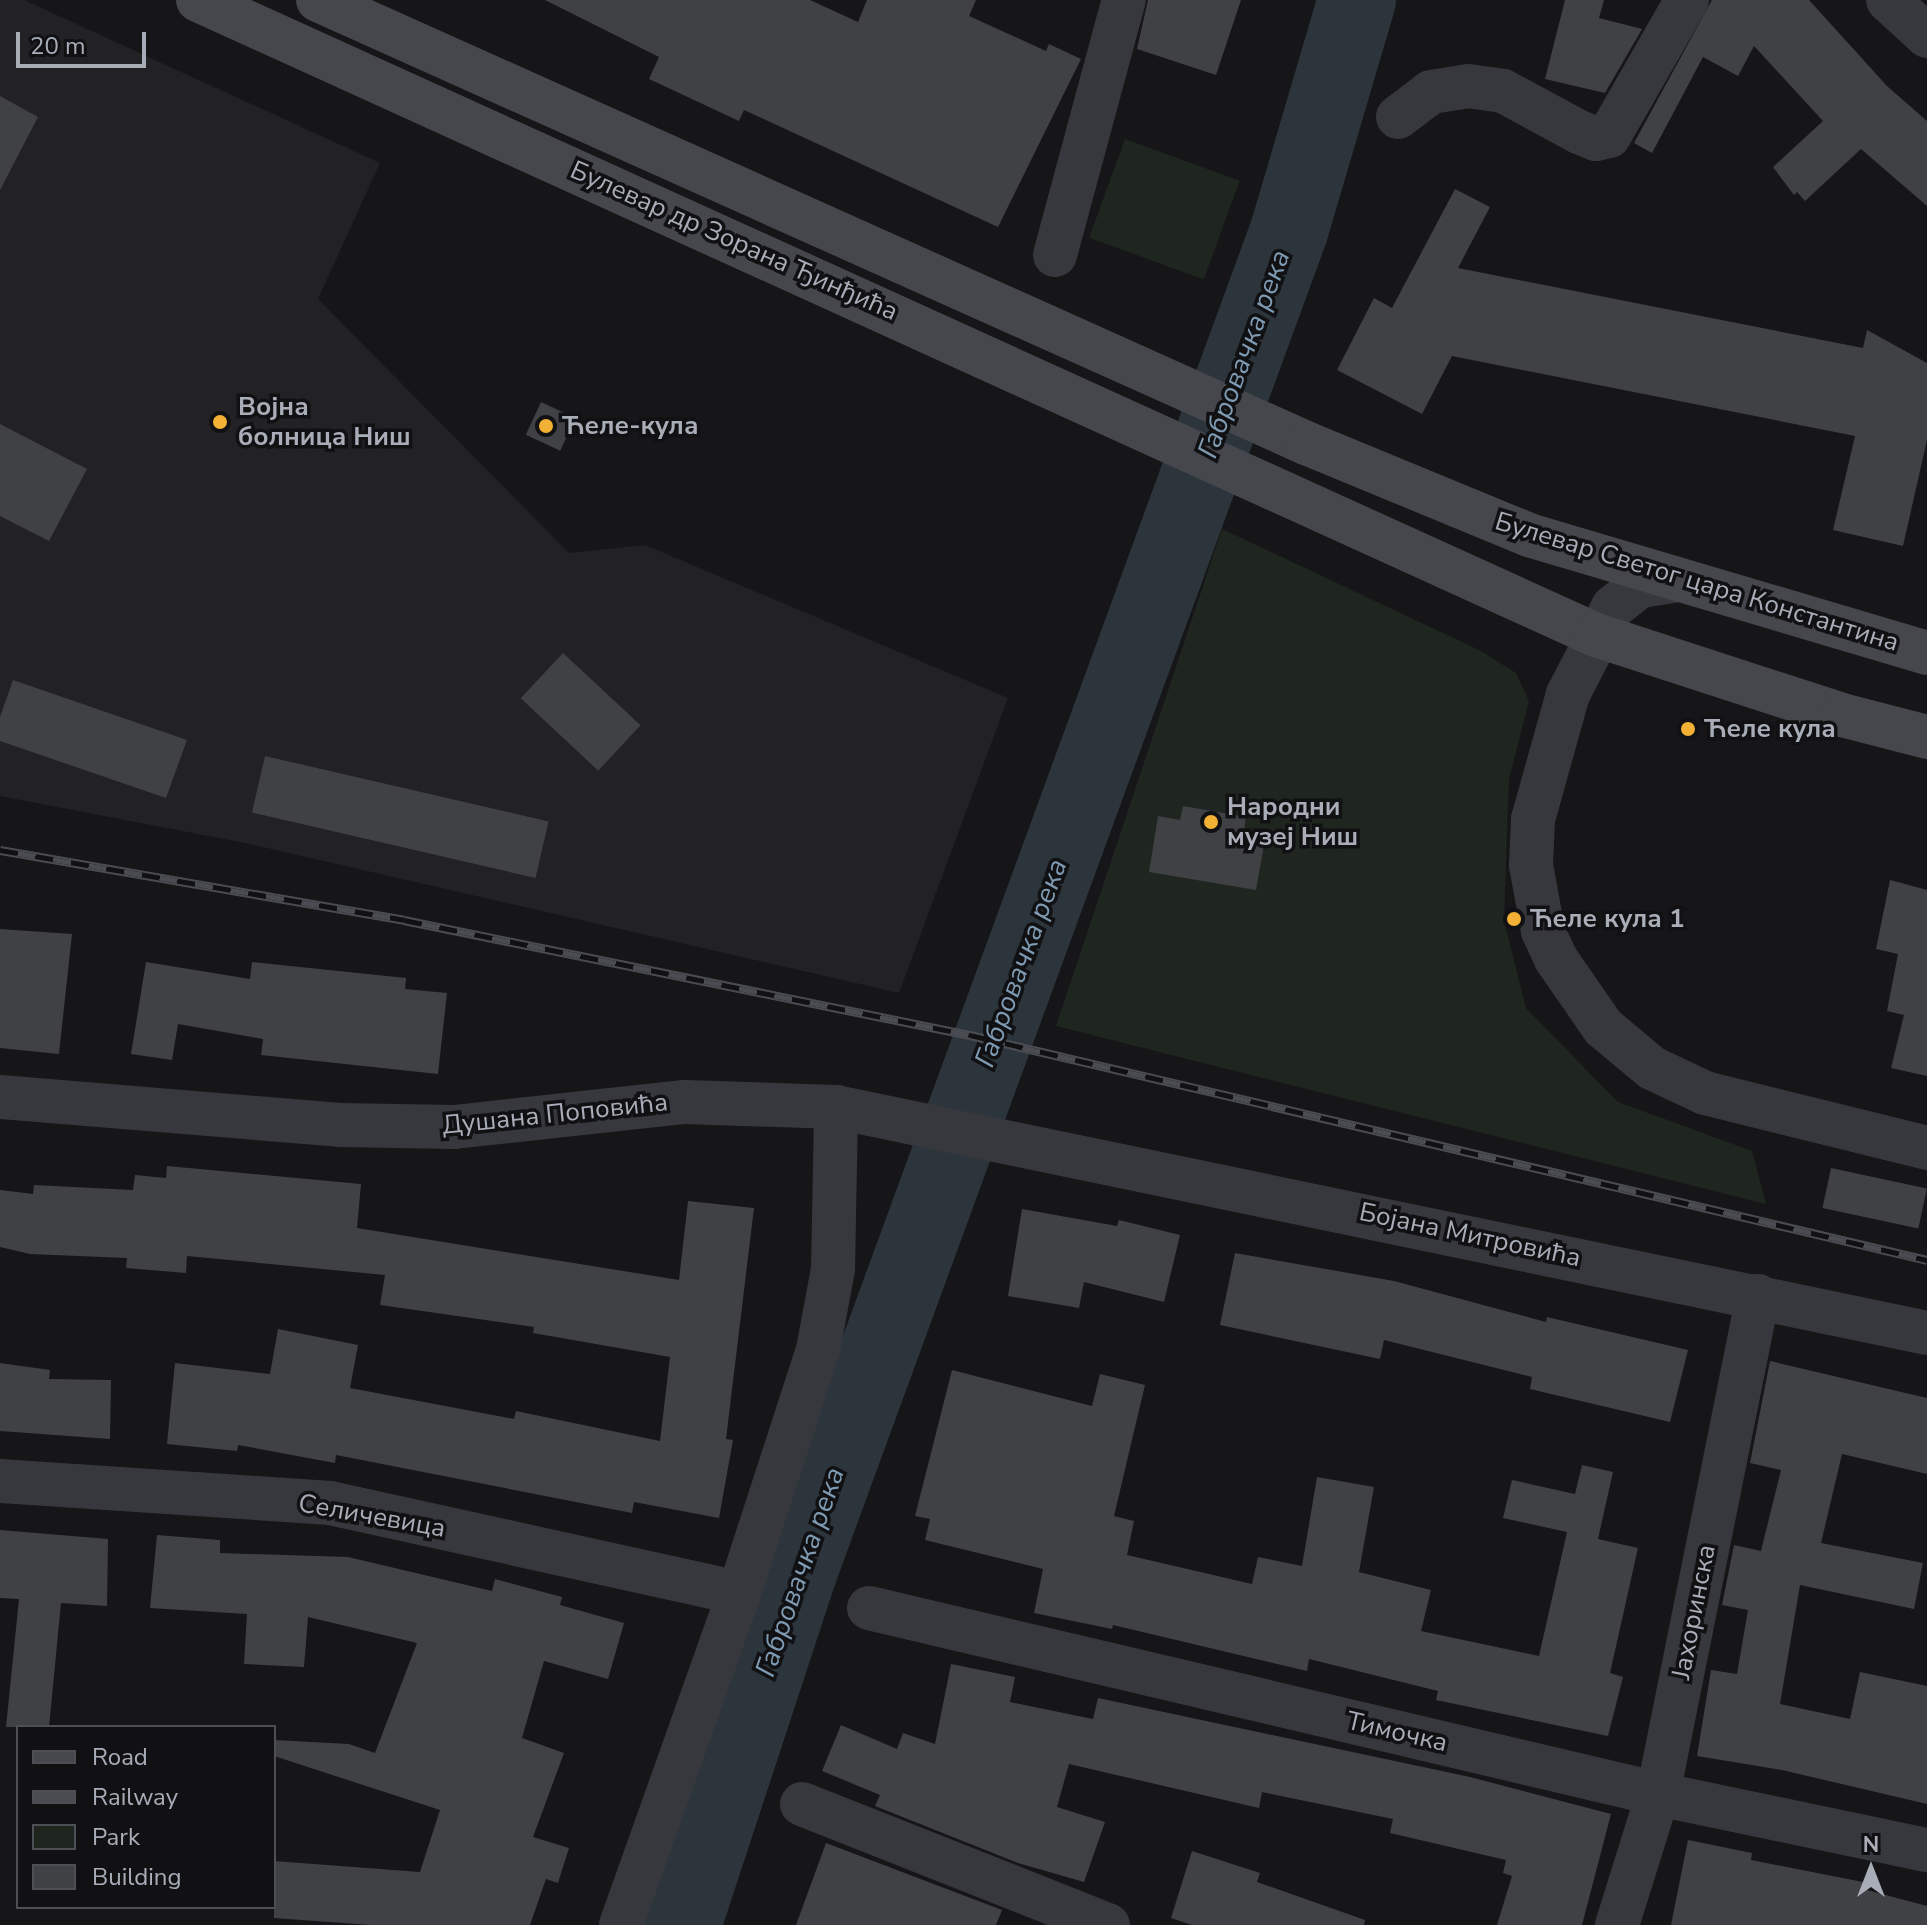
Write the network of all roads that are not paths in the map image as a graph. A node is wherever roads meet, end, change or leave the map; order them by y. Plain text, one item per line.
1 (198, 0) edge
2 (318, 0) edge
3 (1124, 0) edge
4 (1687, 0) edge
5 (1888, 0) edge
6 (1927, 36) edge
7 (1398, 117) dead end
8 (1055, 255) dead end
9 (1291, 436) joint
10 (1679, 580) junction
11 (1596, 635) junction
12 (1927, 653) edge
13 (1927, 737) edge
14 (0, 1097) edge
15 (836, 1107) junction
16 (1011, 1146) joint
17 (1927, 1148) edge
18 (1758, 1296) junction
19 (1927, 1333) edge
20 (0, 1481) edge
21 (739, 1593) junction
22 (869, 1608) dead end
23 (1658, 1794) junction
24 (802, 1804) dead end
25 (1927, 1850) edge
26 (621, 1925) edge
27 (1108, 1925) edge
28 (1617, 1925) edge

1 - 11 main road, Булевар др Зорана Ђинђића
2 - 9 main road, Булевар др Зорана Ђинђића
3 - 8 street
4 - 7 street
5 - 6 street
9 - 10 main road, Булевар Светог цара Константина
10 - 11 street
10 - 12 main road, Булевар Светог цара Константина
11 - 13 main road
11 - 17 street
14 - 15 street, Душана Поповића
15 - 16 street, Душана Поповића
15 - 21 street
16 - 18 street, Бојана Митровића
18 - 19 street, Бојана Митровића
18 - 23 street, Јахоринска
20 - 21 street, Селичевица
21 - 26 street
22 - 23 street, Тимочка
23 - 25 street, Тимочка
23 - 28 street, Јахоринска
24 - 27 street

